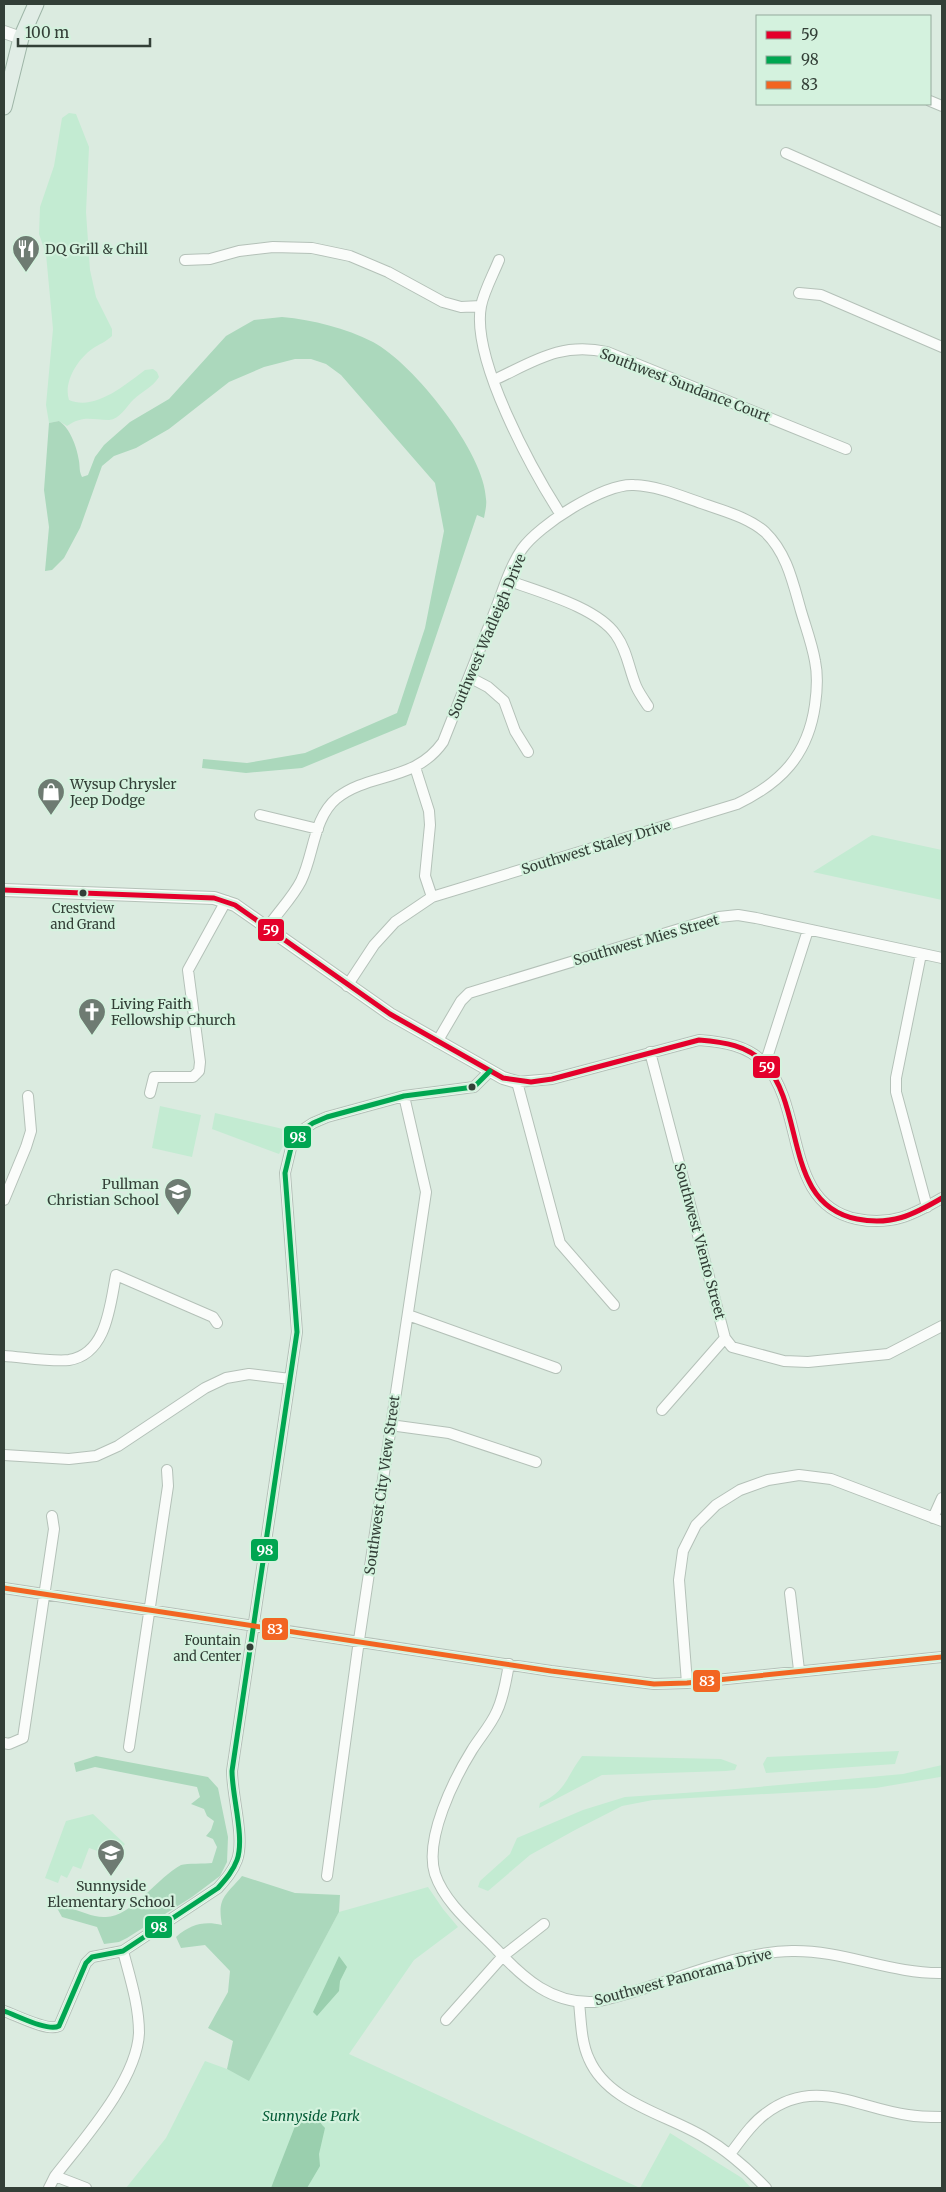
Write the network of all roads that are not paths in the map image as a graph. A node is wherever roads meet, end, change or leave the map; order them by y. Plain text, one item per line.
1 (36, 4) edge
2 (4, 32) edge
3 (21, 38) junction
4 (4, 107) edge
5 (786, 153) dead end
6 (942, 222) edge
7 (185, 260) dead end
8 (499, 260) dead end
9 (799, 293) dead end
10 (481, 306) junction
11 (942, 347) edge
12 (494, 380) junction
13 (846, 449) dead end
14 (560, 515) junction
15 (507, 580) junction
16 (469, 677) junction
17 (817, 690) joint
18 (648, 706) dead end
19 (528, 752) dead end
20 (415, 767) junction
21 (260, 815) dead end
22 (318, 829) junction
23 (4, 890) edge
24 (432, 897) junction
25 (226, 901) junction
26 (268, 927) junction
27 (808, 930) junction
28 (921, 954) junction
29 (942, 958) edge
30 (347, 986) junction
31 (437, 1042) junction
32 (650, 1052) junction
33 (765, 1064) junction
34 (490, 1071) junction
35 (517, 1082) junction
36 (150, 1094) dead end
37 (28, 1096) dead end
38 (404, 1096) junction
39 (942, 1198) edge
40 (4, 1200) edge
41 (927, 1207) junction
42 (614, 1305) dead end
43 (408, 1315) junction
44 (217, 1324) dead end
45 (942, 1326) edge
46 (724, 1338) junction
47 (4, 1356) edge
48 (556, 1368) dead end
49 (290, 1379) junction
50 (662, 1410) dead end
51 (390, 1425) junction
52 (4, 1455) edge
53 (536, 1462) dead end
54 (167, 1470) dead end
55 (942, 1498) edge
56 (52, 1516) dead end
57 (938, 1519) edge
58 (4, 1588) edge
59 (45, 1594) junction
60 (790, 1594) dead end
61 (148, 1611) junction
62 (254, 1625) junction
63 (359, 1640) junction
64 (942, 1657) edge
65 (509, 1664) junction
66 (799, 1670) junction
67 (686, 1683) junction
68 (4, 1743) edge
69 (129, 1747) dead end
70 (327, 1876) dead end
71 (544, 1924) dead end
72 (122, 1951) junction
73 (503, 1956) junction
74 (942, 1973) edge
75 (579, 2002) junction
76 (4, 2010) edge
77 (446, 2020) dead end
78 (942, 2117) edge
79 (730, 2154) junction
80 (55, 2176) junction
81 (49, 2188) edge
82 (86, 2188) edge
83 (766, 2188) edge

1 - 3 main road
2 - 3 street
3 - 4 main road
5 - 6 street
7 - 10 street
8 - 10 street
9 - 11 street
10 - 12 street
12 - 13 street, Southwest Sundance Court
12 - 14 street
14 - 15 street, Southwest Wadleigh Drive
14 - 17 street, Southwest Wadleigh Drive
15 - 16 street, Southwest Wadleigh Drive
15 - 18 street
16 - 19 street
16 - 20 street, Southwest Wadleigh Drive
17 - 24 street, Southwest Staley Drive
20 - 22 street, Southwest Wadleigh Drive
20 - 24 street
21 - 22 street
22 - 26 street, Southwest Wadleigh Drive
23 - 25 street
24 - 30 street, Southwest Staley Drive
25 - 26 street
25 - 36 street
26 - 30 street
27 - 28 street, Southwest Mies Street
27 - 31 street, Southwest Mies Street
27 - 33 street
28 - 29 street, Southwest Mies Street
28 - 41 street
30 - 31 street
31 - 34 street
32 - 33 street
32 - 35 street
32 - 46 street, Southwest Viento Street
33 - 41 street
34 - 35 street
34 - 38 street
35 - 42 street
37 - 40 street
38 - 43 street, Southwest City View Street
38 - 49 street
39 - 41 street
43 - 48 street
43 - 51 street, Southwest City View Street
44 - 47 street
45 - 46 street
46 - 50 street, Southwest Viento Street
49 - 52 street
49 - 62 street
51 - 53 street
51 - 63 street, Southwest City View Street
54 - 61 street
55 - 57 street
56 - 59 street
57 - 67 street
58 - 59 street
59 - 61 street
59 - 68 street
60 - 66 street
61 - 62 street
61 - 69 street
62 - 63 street
62 - 72 street
63 - 65 street
63 - 70 street, Southwest City View Street
64 - 66 street
65 - 67 street
65 - 73 street, Southwest Panorama Drive
66 - 67 street
71 - 73 street
72 - 76 street
72 - 80 street
73 - 75 street, Southwest Panorama Drive
73 - 77 street
74 - 75 street, Southwest Panorama Drive
75 - 79 street
78 - 79 street
79 - 83 street
80 - 81 street
80 - 82 street

